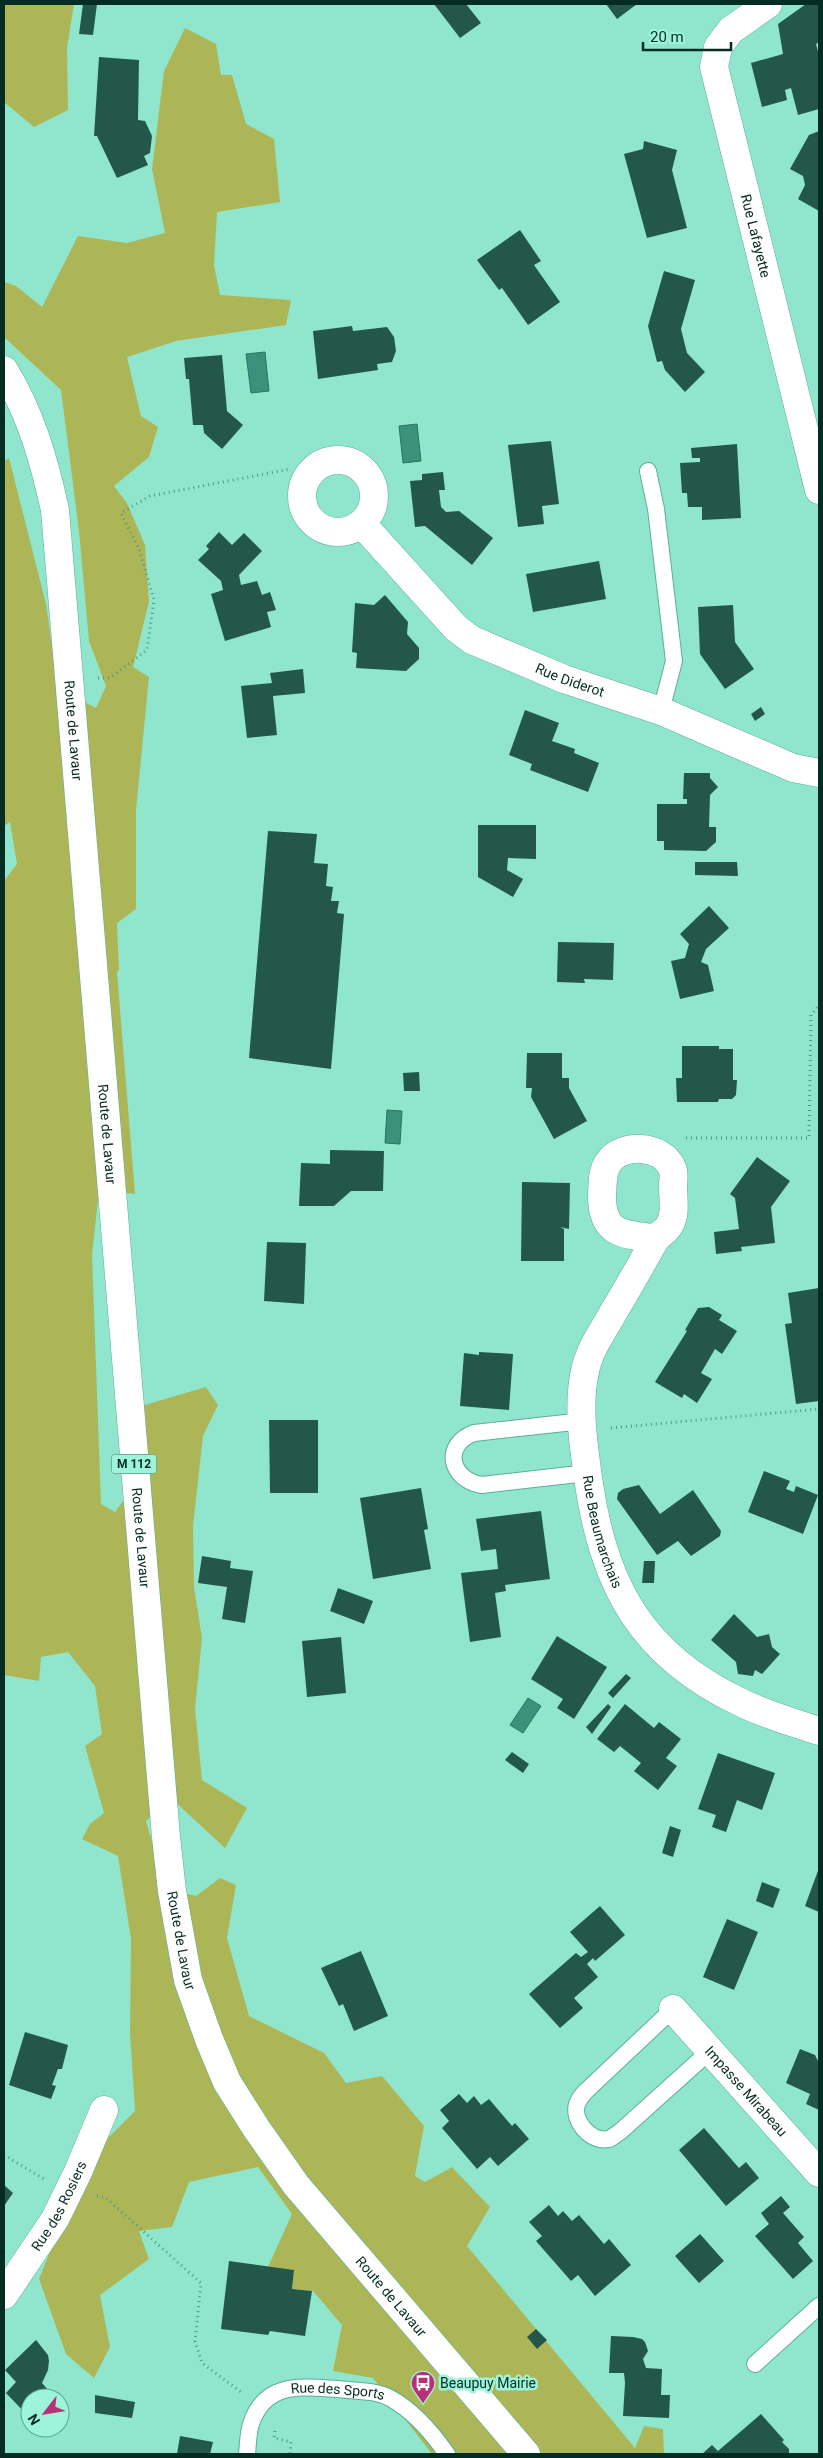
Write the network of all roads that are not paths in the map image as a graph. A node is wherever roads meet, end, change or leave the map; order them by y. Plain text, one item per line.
1 (768, 4) edge
2 (4, 370) edge
3 (648, 471) dead end
4 (819, 490) edge
5 (362, 524) dead end
6 (661, 712) junction
7 (819, 773) edge
8 (656, 1238) junction
9 (583, 1426) junction
10 (587, 1473) junction
11 (819, 1732) edge
12 (673, 2009) joint
13 (711, 2050) junction
14 (104, 2110) dead end
15 (819, 2172) edge
16 (4, 2295) edge
17 (819, 2306) edge
18 (755, 2364) dead end
19 (247, 2454) edge
20 (447, 2454) edge
21 (526, 2454) edge

1 - 4 street, Rue Lafayette
2 - 21 street, Route de Lavaur / M 112
3 - 6 lane
5 - 6 street, Rue Diderot
6 - 7 street, Rue Diderot
8 - 8 street, Rue Beaumarchais
8 - 9 street, Rue Beaumarchais
9 - 10 street, Rue Beaumarchais
9 - 10 lane
10 - 11 street, Rue Beaumarchais
12 - 13 street, Impasse Mirabeau
12 - 13 lane
13 - 15 street, Impasse Mirabeau
14 - 16 street, Rue des Rosiers
17 - 18 lane
19 - 20 lane, Rue des Sports

